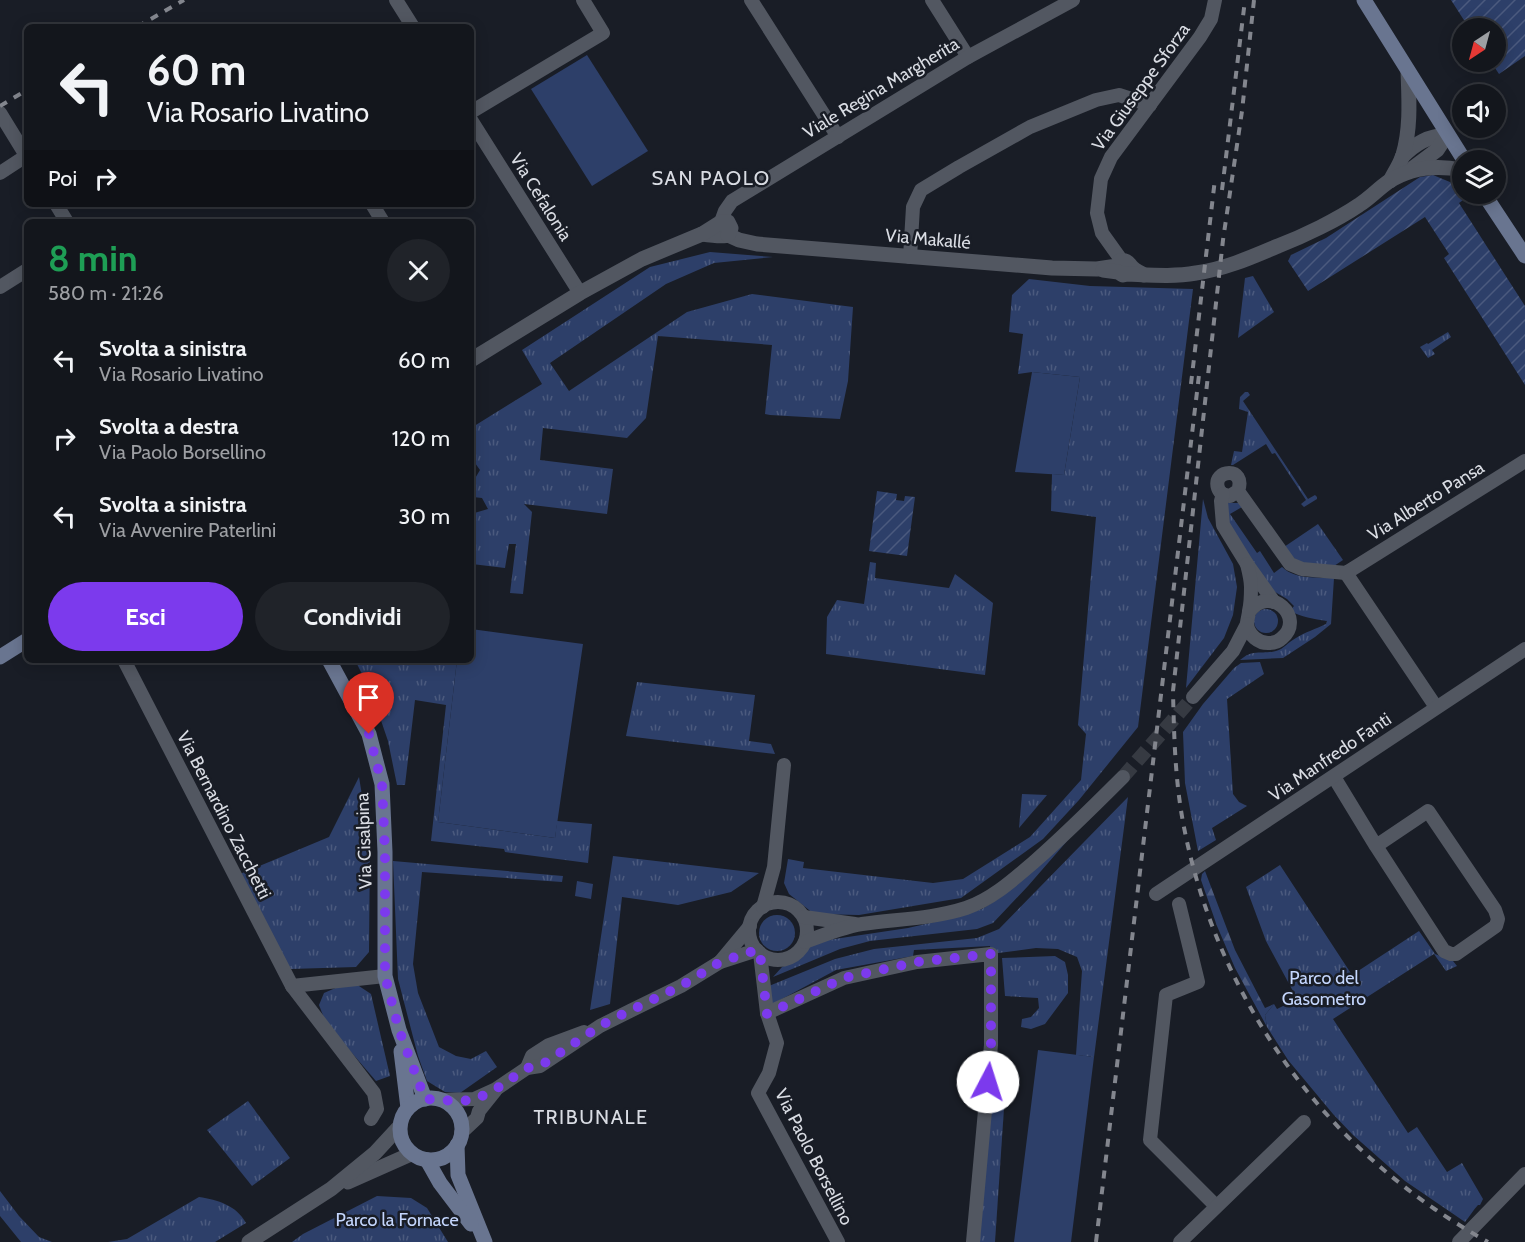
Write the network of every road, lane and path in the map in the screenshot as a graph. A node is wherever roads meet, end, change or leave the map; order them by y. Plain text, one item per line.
1 (396, 0) edge
2 (583, 0) edge
3 (751, 0) edge
4 (932, 0) edge
5 (1073, 0) edge
6 (1215, 0) edge
7 (1364, 0) edge
8 (411, 24) edge
9 (968, 57) junction
10 (1408, 71) junction
11 (1150, 105) junction
12 (474, 110) edge
13 (0, 113) edge
14 (474, 125) edge
15 (1447, 135) junction
16 (838, 137) junction
17 (1457, 150) edge
18 (24, 152) edge
19 (1402, 158) junction
20 (24, 159) edge
21 (1452, 169) edge
22 (0, 172) edge
23 (1397, 178) junction
24 (1491, 204) edge
25 (723, 228) junction
26 (1525, 256) edge
27 (910, 257) junction
28 (1127, 269) junction
29 (24, 272) edge
30 (0, 287) edge
31 (580, 293) junction
32 (474, 358) edge
33 (1525, 461) edge
34 (1238, 491) junction
35 (1223, 494) junction
36 (1247, 564) junction
37 (1346, 573) junction
38 (1274, 602) junction
39 (1248, 618) junction
40 (1259, 641) junction
41 (24, 642) edge
42 (1525, 649) edge
43 (1230, 654) junction
44 (0, 657) edge
45 (126, 663) edge
46 (331, 663) edge
47 (1193, 697) tunnel mouth
48 (1436, 708) junction
49 (784, 765) dead end
50 (1123, 777) tunnel mouth
51 (1334, 777) junction
52 (1376, 846) junction
53 (774, 867) junction
54 (1156, 894) dead end
55 (781, 902) junction
56 (1179, 904) dead end
57 (763, 907) junction
58 (804, 917) junction
59 (860, 924) junction
60 (750, 926) junction
61 (805, 942) junction
62 (758, 952) junction
63 (775, 960) junction
64 (720, 962) junction
65 (385, 976) junction
66 (764, 984) junction
67 (292, 987) junction
68 (767, 1014) junction
69 (399, 1030) junction
70 (496, 1089) junction
71 (425, 1099) junction
72 (442, 1100) junction
73 (408, 1108) junction
74 (371, 1119) dead end
75 (1304, 1122) dead end
76 (399, 1127) junction
77 (459, 1139) junction
78 (411, 1154) junction
79 (427, 1160) junction
80 (1525, 1174) edge
81 (331, 1190) junction
82 (1216, 1206) junction
83 (484, 1241) edge
84 (249, 1242) edge
85 (838, 1242) edge
86 (973, 1242) edge
87 (1180, 1242) edge
88 (1459, 1242) edge

1 - 8 street
2 - 12 street
3 - 16 street
4 - 9 street
5 - 9 street, Viale Regina Margherita
6 - 11 street, Via Giuseppe Sforza
7 - 10 main road
9 - 16 street, Viale Regina Margherita
10 - 15 main road
10 - 19 street, Via Makallé
11 - 27 street
11 - 28 street, Via Giuseppe Sforza
13 - 18 street
14 - 31 street, Via Cefalonia
15 - 17 main road
15 - 19 street, Via Makallé
15 - 23 street, Via Makallé
16 - 25 street, Viale Regina Margherita
19 - 23 street, Via Makallé
20 - 22 street
21 - 23 street, Via Makallé
23 - 28 street, Via Makallé
24 - 26 main road
25 - 27 street, Via Makallé
25 - 31 street
27 - 28 street, Via Makallé
29 - 30 street
31 - 32 street
33 - 37 street, Via Alberto Pansa
34 - 35 street
34 - 35 street
34 - 37 street
35 - 36 street
36 - 38 street
36 - 39 street
37 - 48 street
38 - 39 street
38 - 40 street
39 - 40 street
39 - 43 street
40 - 43 street
41 - 44 main road
42 - 48 street, Via Manfredo Fanti
43 - 47 street
45 - 67 street, Via Bernardino Zacchetti
46 - 65 main road, Via Cisalpina
48 - 51 street, Via Manfredo Fanti
49 - 53 street
50 - 59 street
51 - 52 street
51 - 54 street, Via Manfredo Fanti
52 - 52 street
53 - 55 street
53 - 57 street
55 - 57 street
55 - 58 street
56 - 82 street
57 - 60 street
58 - 59 street
58 - 61 street
59 - 61 street
60 - 62 street
60 - 64 street
61 - 63 street
62 - 63 street
62 - 64 street
62 - 66 street, Via Paolo Borsellino
63 - 66 street
64 - 70 street
65 - 67 street
65 - 69 main road, Via Cisalpina
66 - 68 street, Via Paolo Borsellino
67 - 74 street, Via Bernardino Zacchetti
68 - 85 street, Via Paolo Borsellino
68 - 86 street
69 - 71 main road, Via Cisalpina
69 - 73 main road, Via Cisalpina
70 - 72 street
70 - 77 street
71 - 72 main road
71 - 73 main road
72 - 77 main road
73 - 76 main road
75 - 82 street
76 - 78 main road
76 - 81 street
77 - 79 main road
77 - 83 main road
78 - 79 main road
78 - 81 street
79 - 83 main road
80 - 88 street
81 - 84 street
82 - 87 street

